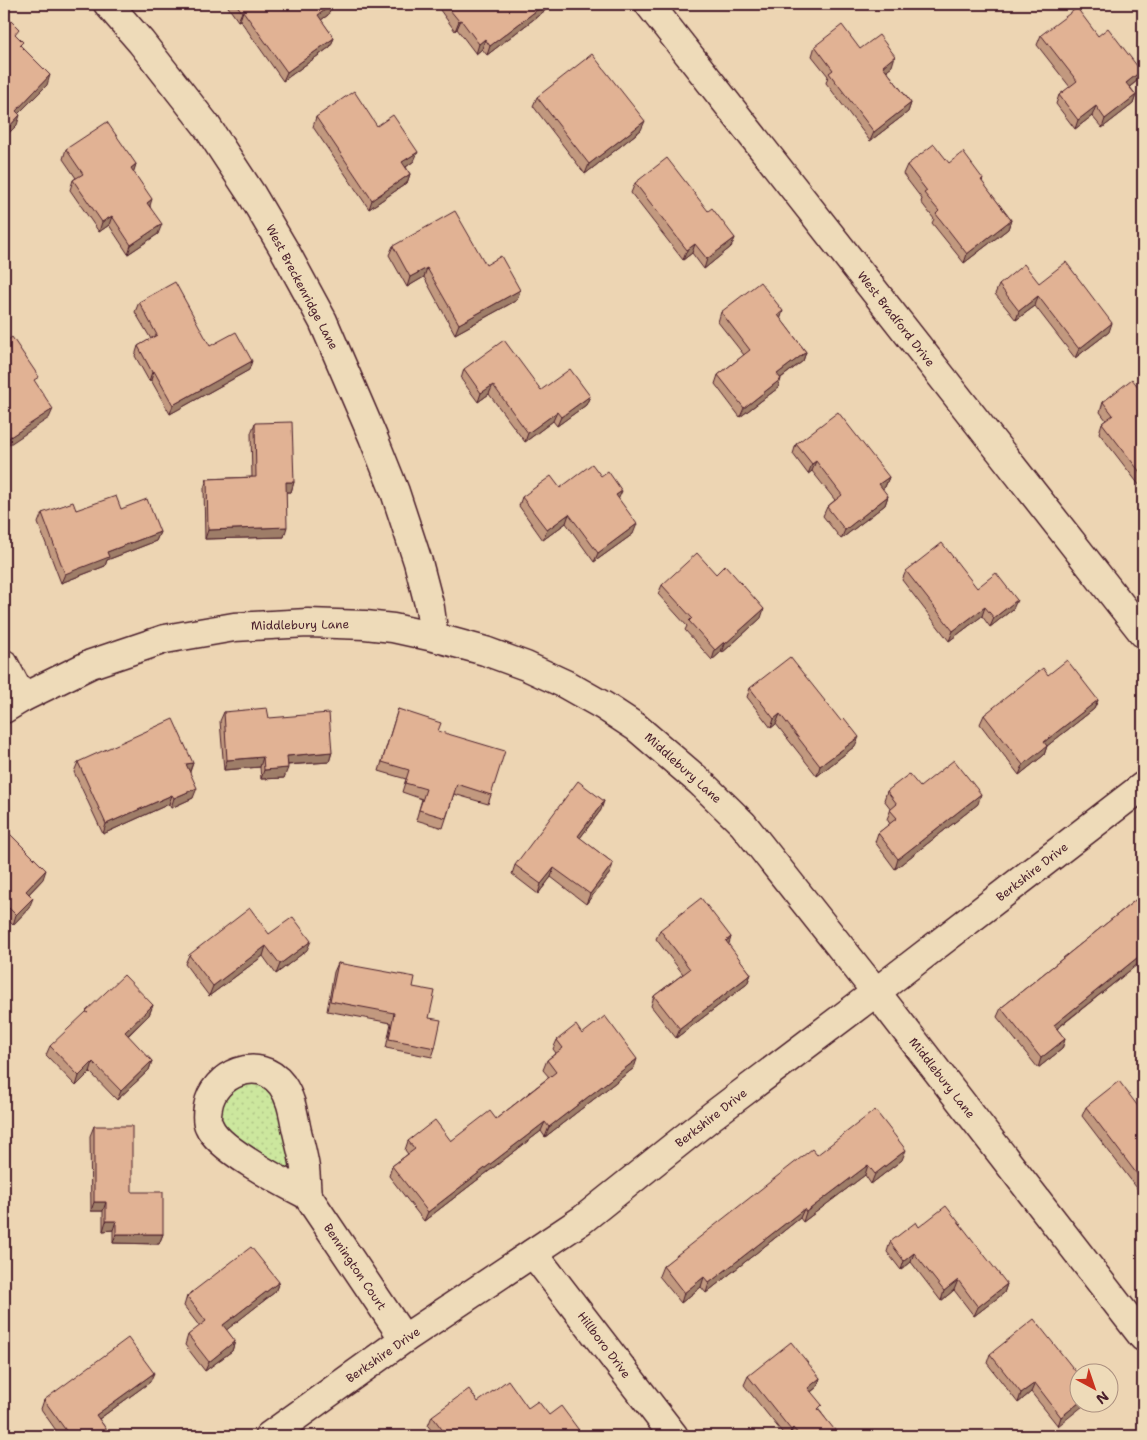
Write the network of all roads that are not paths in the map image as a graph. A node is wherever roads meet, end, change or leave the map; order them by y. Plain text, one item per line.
1 (108, 4) edge
2 (649, 4) edge
3 (1143, 633) edge
4 (434, 637) junction
5 (4, 664) edge
6 (13, 704) edge
7 (1143, 786) edge
8 (876, 992) junction
9 (307, 1195) junction
10 (534, 1253) junction
11 (1143, 1337) edge
12 (404, 1339) junction
13 (268, 1436) edge
14 (674, 1436) edge

1 - 4 street, West Breckenridge Lane
2 - 3 street, West Bradford Drive
4 - 6 street, Middlebury Lane
4 - 8 street, Middlebury Lane
5 - 6 street
7 - 8 street, Berkshire Drive
8 - 10 street, Berkshire Drive
8 - 11 street, Middlebury Lane
9 - 9 street, Bennington Court
9 - 12 street, Bennington Court
10 - 12 street, Berkshire Drive
10 - 14 street, Hillboro Drive
12 - 13 street, Berkshire Drive

